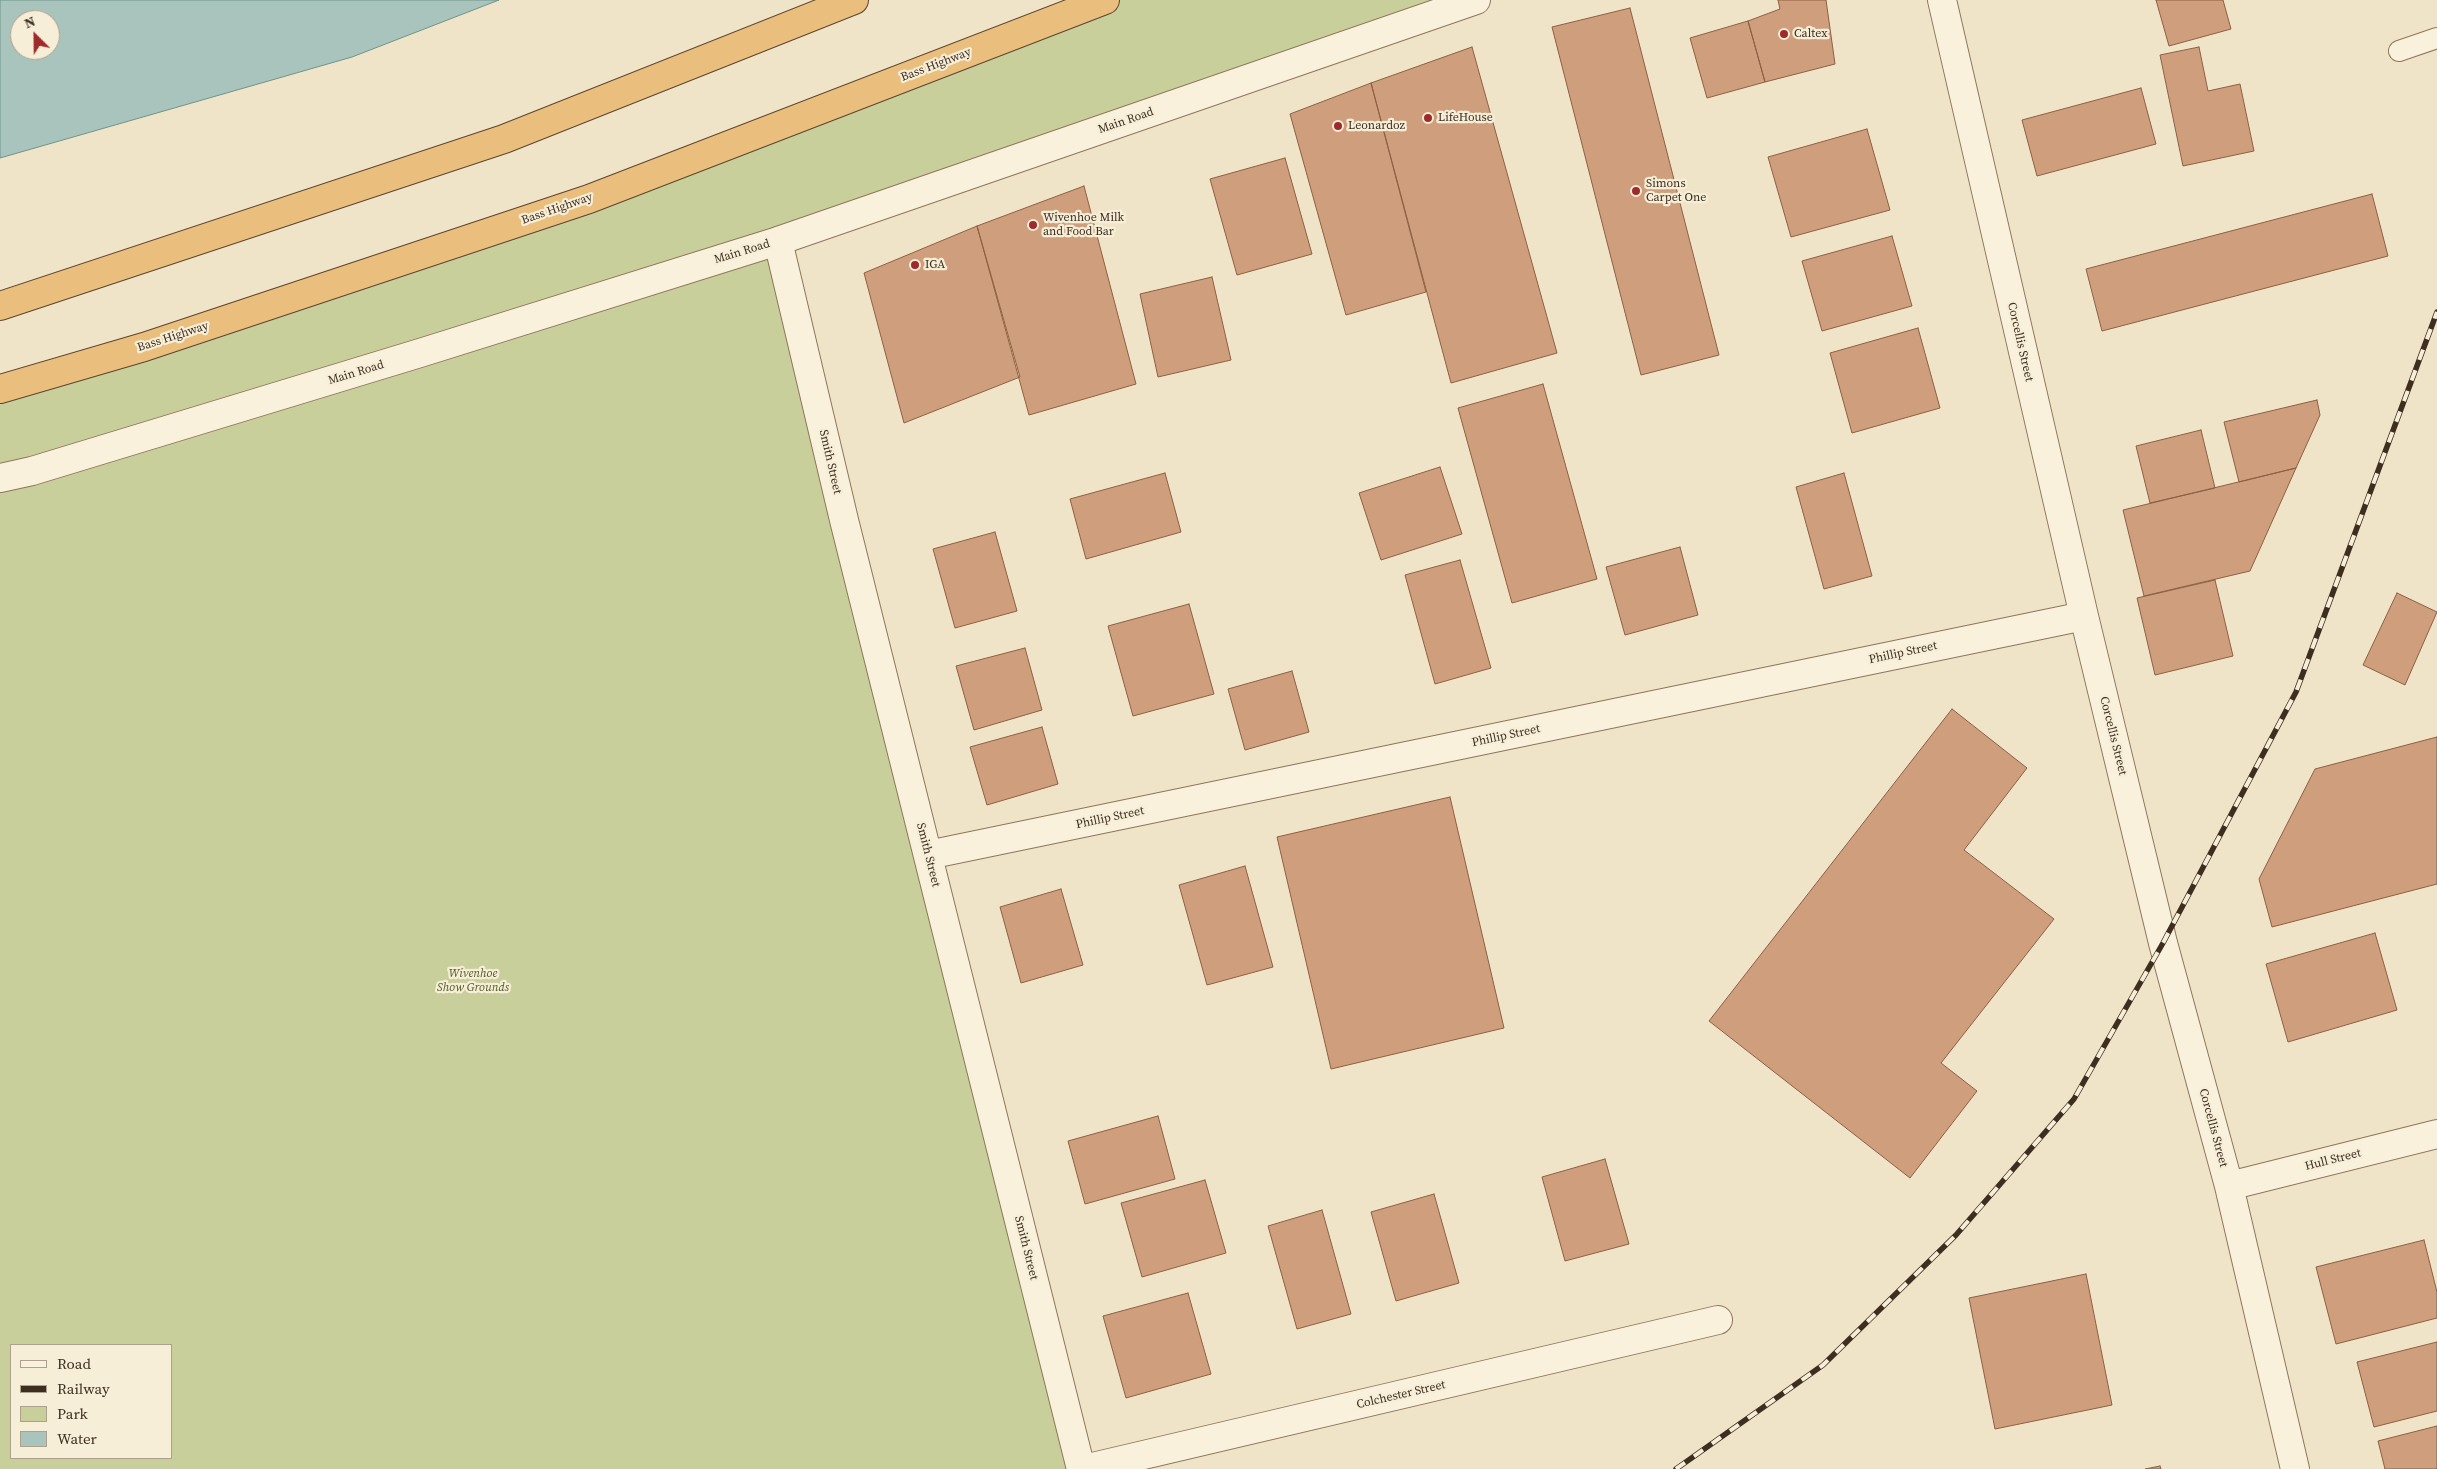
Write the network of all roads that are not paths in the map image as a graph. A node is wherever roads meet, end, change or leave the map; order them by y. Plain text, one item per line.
1 (854, 0) edge
2 (1105, 0) edge
3 (1476, 0) edge
4 (1942, 0) edge
5 (2437, 38) edge
6 (2399, 51) dead end
7 (778, 241) junction
8 (0, 306) edge
9 (0, 389) edge
10 (0, 478) edge
11 (2084, 616) junction
12 (928, 854) junction
13 (2437, 1134) edge
14 (2229, 1186) junction
15 (1718, 1320) dead end
16 (1082, 1469) edge
17 (2295, 1469) edge

1 - 8 highway
2 - 9 highway, Bass Highway
3 - 7 street, Main Road
4 - 11 street, Corcellis Street
5 - 6 lane
7 - 10 street, Main Road
7 - 12 street, Smith Street
11 - 12 street, Phillip Street
11 - 14 street, Corcellis Street
12 - 16 street, Smith Street
13 - 14 street, Hull Street
14 - 17 street, Corcellis Street
15 - 16 street, Colchester Street

